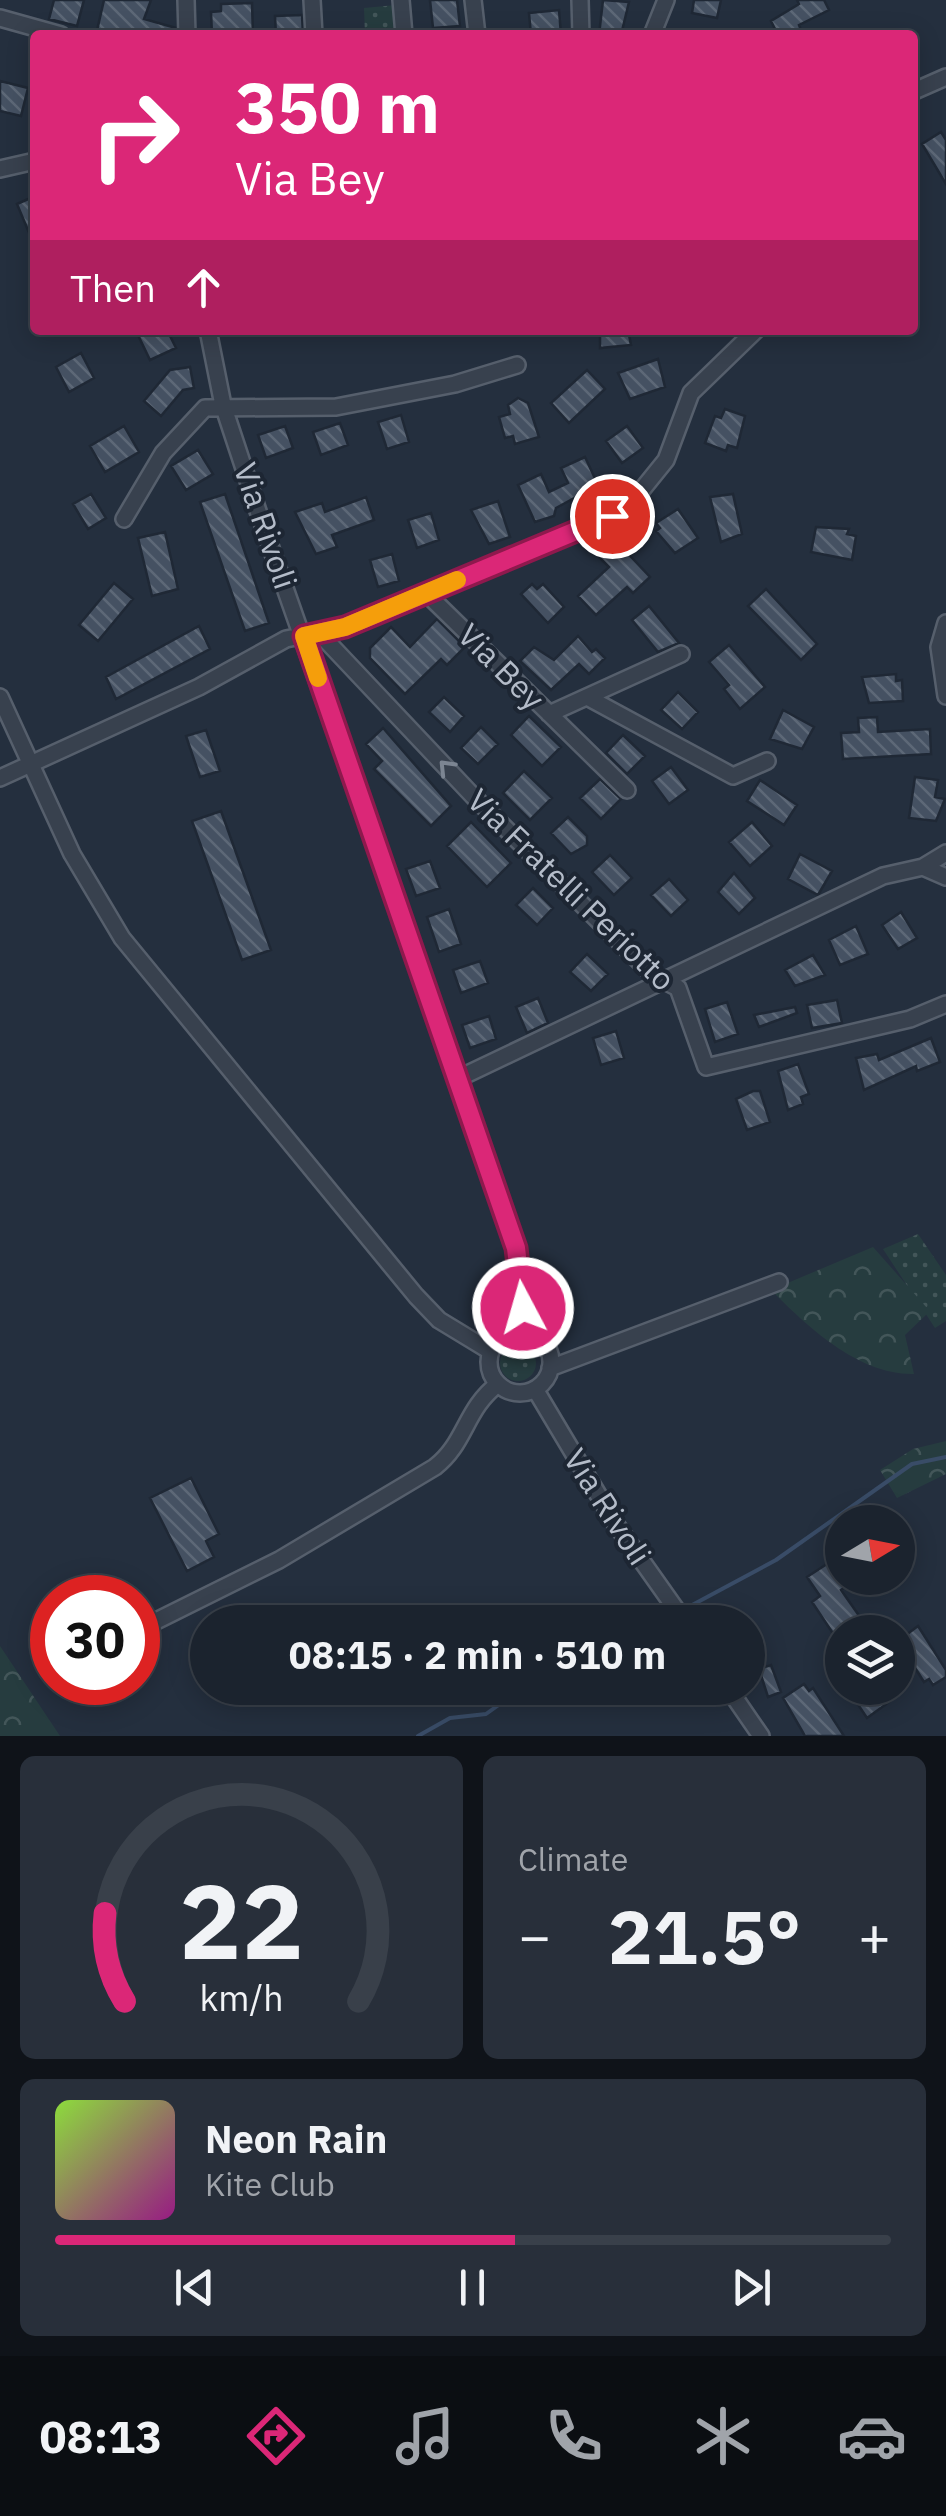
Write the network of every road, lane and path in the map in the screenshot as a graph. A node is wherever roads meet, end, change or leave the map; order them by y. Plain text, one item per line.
1 (186, 0) edge
2 (312, 0) edge
3 (401, 0) edge
4 (473, 0) edge
5 (580, 0) edge
6 (666, 0) edge
7 (0, 18) edge
8 (43, 30) edge
9 (187, 30) edge
10 (314, 30) edge
11 (404, 30) edge
12 (476, 30) edge
13 (581, 30) edge
14 (654, 30) edge
15 (946, 78) edge
16 (918, 90) edge
17 (30, 162) edge
18 (0, 169) edge
19 (209, 335) edge
20 (751, 335) edge
21 (517, 365) dead end
22 (223, 405) junction
23 (124, 518) dead end
24 (426, 593) junction
25 (946, 623) edge
26 (322, 635) junction
27 (304, 636) junction
28 (681, 654) dead end
29 (946, 690) edge
30 (0, 697) edge
31 (587, 697) junction
32 (549, 714) junction
33 (767, 761) dead end
34 (30, 763) junction
35 (0, 778) edge
36 (627, 790) dead end
37 (946, 853) edge
38 (923, 867) junction
39 (946, 878) edge
40 (665, 982) junction
41 (946, 1004) edge
42 (457, 1080) junction
43 (779, 1282) dead end
44 (525, 1331) junction
45 (490, 1351) junction
46 (550, 1368) junction
47 (498, 1384) junction
48 (535, 1388) junction
49 (672, 1605) edge
50 (160, 1619) edge
51 (740, 1705) edge
52 (761, 1736) edge

1 - 9 street
2 - 10 street
3 - 11 street
4 - 12 street
5 - 13 street
6 - 14 street
7 - 8 street
15 - 16 street
17 - 18 street
19 - 22 street, Via Rivoli
20 - 24 street
21 - 22 street
22 - 23 street
22 - 27 street, Via Rivoli
24 - 26 street
24 - 32 street, Via Bey
25 - 29 street
26 - 27 street
40 -> 26 street, Via Fratelli Periotto
27 - 34 street
27 - 42 street, Via Rivoli
28 - 31 street
30 - 34 street
31 - 32 street
31 - 33 street
32 - 36 street, Via Bey
34 - 35 street
34 - 45 street
37 - 38 street
38 - 39 street
38 - 40 street
40 - 41 street, Via Fratelli Periotto
40 - 42 street
42 - 44 street, Via Rivoli
43 - 46 street
44 - 45 street
44 - 46 street, Via Rivoli
45 - 47 street
46 - 48 street
47 - 48 street
47 - 50 street
48 - 49 street, Via Rivoli
51 - 52 street

